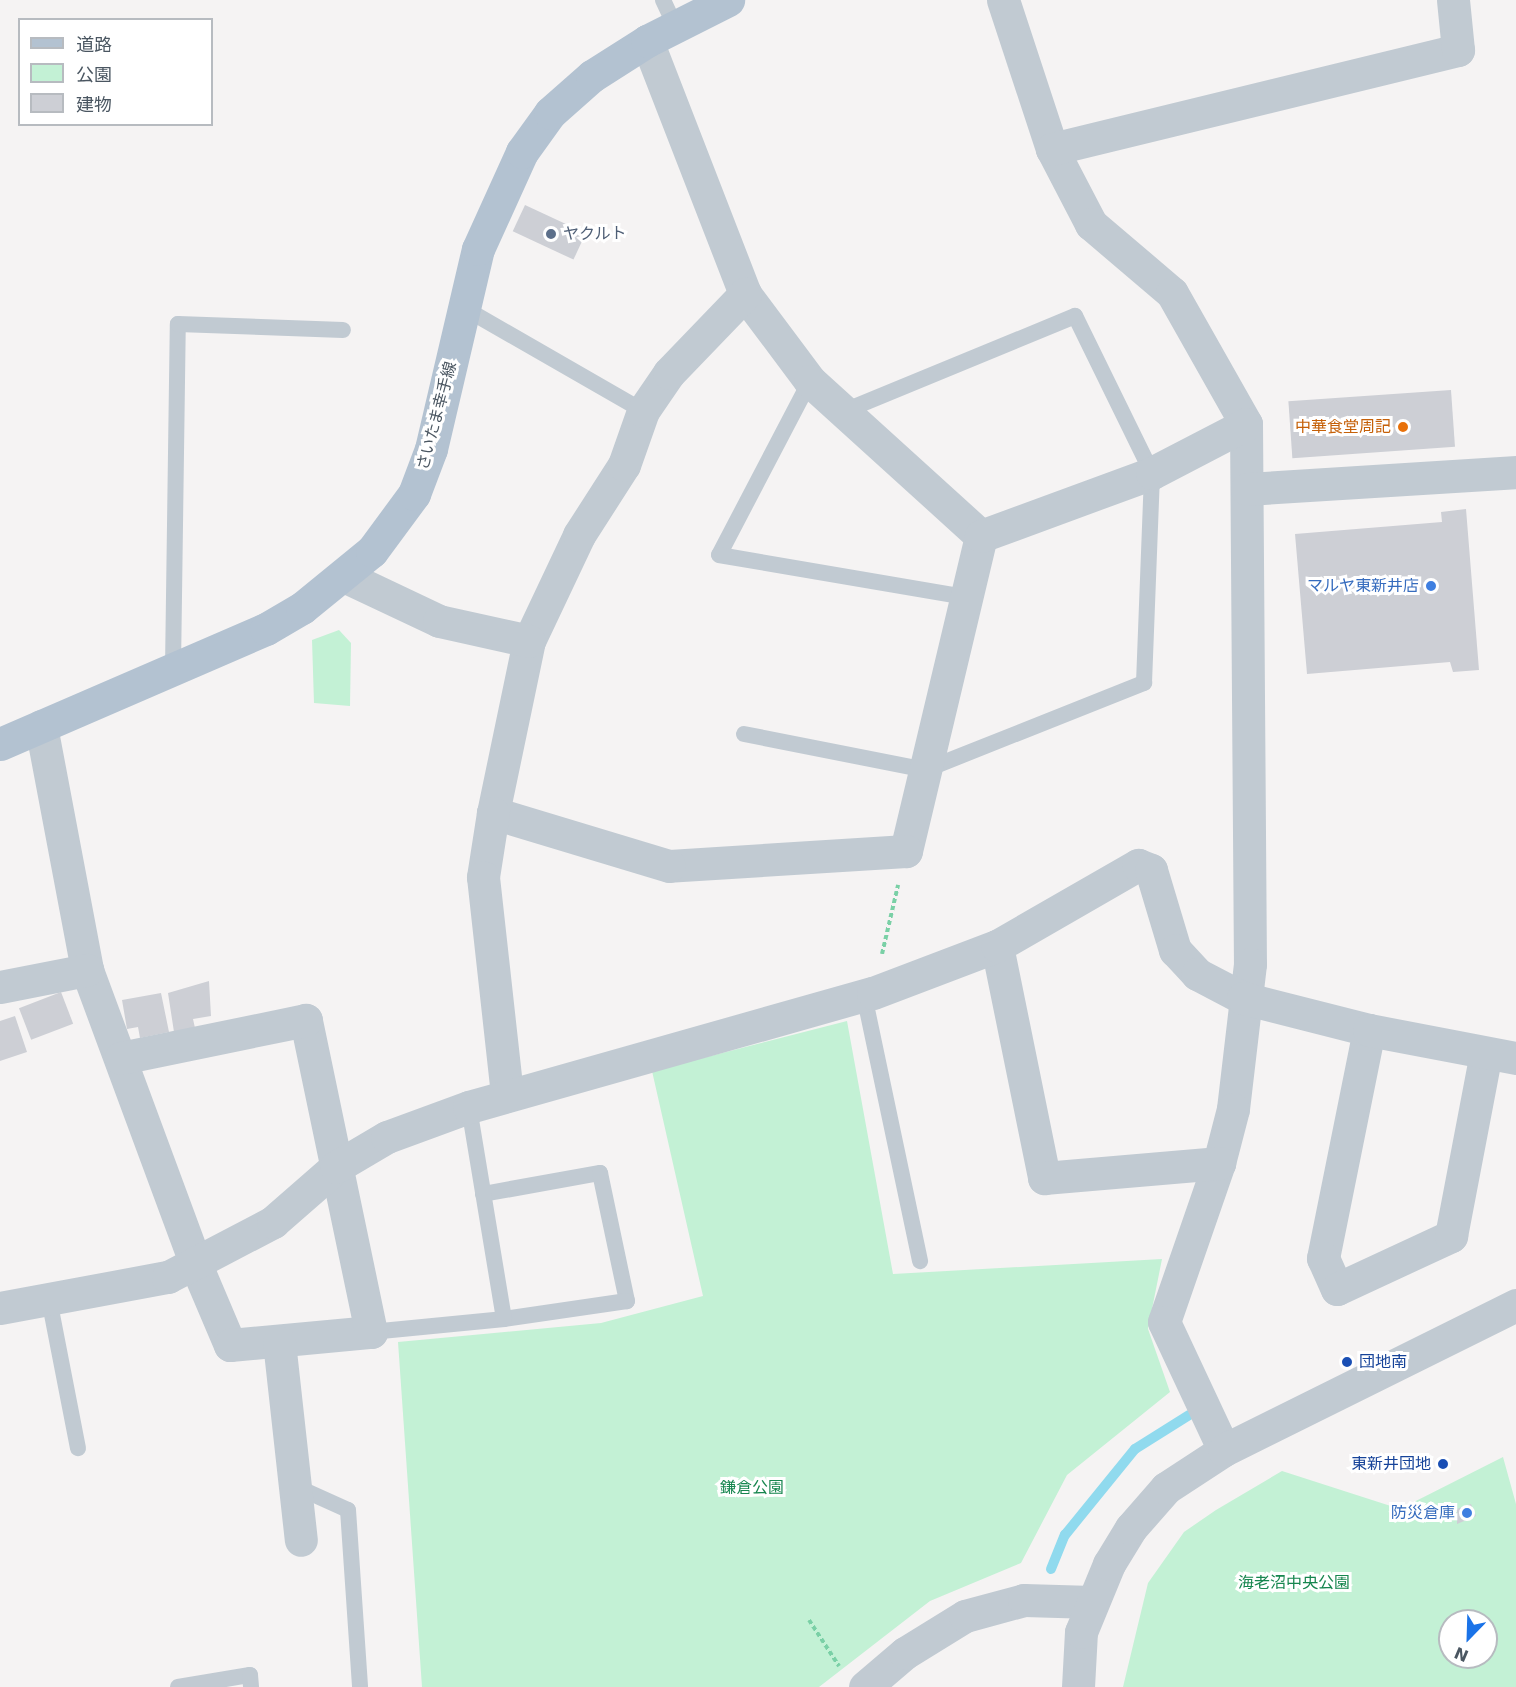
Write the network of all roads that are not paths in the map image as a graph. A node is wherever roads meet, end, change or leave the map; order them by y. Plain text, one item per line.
1 (728, 0) edge
2 (1003, 0) edge
3 (1453, 0) edge
4 (662, 22) edge
5 (1052, 149) junction
6 (745, 294) junction
7 (464, 308) junction
8 (343, 330) dead end
9 (810, 381) junction
10 (642, 411) junction
11 (844, 411) junction
12 (1246, 424) junction
13 (1516, 472) edge
14 (1152, 473) junction
15 (1247, 489) junction
16 (981, 536) junction
17 (344, 576) junction
18 (964, 597) junction
19 (529, 641) junction
20 (173, 668) junction
21 (41, 726) junction
22 (744, 734) dead end
23 (0, 744) edge
24 (925, 771) junction
25 (493, 813) junction
26 (998, 946) junction
27 (87, 970) junction
28 (0, 987) edge
29 (869, 994) junction
30 (1243, 998) junction
31 (1369, 1030) junction
32 (1501, 1056) edge
33 (121, 1058) junction
34 (507, 1096) junction
35 (469, 1107) junction
36 (1220, 1163) junction
37 (336, 1167) junction
38 (483, 1194) junction
39 (920, 1261) dead end
40 (196, 1265) junction
41 (49, 1299) junction
42 (1516, 1305) edge
43 (0, 1308) edge
44 (504, 1319) junction
45 (370, 1332) junction
46 (279, 1342) junction
47 (78, 1448) dead end
48 (1224, 1450) junction
49 (297, 1487) junction
50 (301, 1540) dead end
51 (1092, 1602) junction
52 (852, 1677) edge
53 (178, 1687) edge
54 (250, 1687) edge
55 (360, 1687) edge
56 (1078, 1687) edge

1 - 4 main road, さいたま幸手線
2 - 5 street
3 - 5 street
4 - 6 street
4 - 7 main road, さいたま幸手線
5 - 12 street
6 - 9 street
6 - 10 street
7 - 10 lane
7 - 17 main road, さいたま幸手線
8 - 20 lane
9 - 11 street
9 - 18 lane
10 - 19 street
11 - 14 lane
11 - 16 street
12 - 14 street
12 - 15 street
13 - 15 street
14 - 16 street
14 - 24 lane
15 - 30 street
16 - 18 street
17 - 19 street
17 - 20 main road, さいたま幸手線
18 - 24 street
19 - 25 street
20 - 21 main road, さいたま幸手線
21 - 23 main road, さいたま幸手線
21 - 27 street
22 - 24 lane
24 - 25 street
25 - 34 street
26 - 29 street
26 - 30 street
26 - 36 street
27 - 28 street
27 - 33 street
29 - 34 street
29 - 39 lane
30 - 31 street
30 - 36 street
31 - 32 street
31 - 32 street
33 - 37 street
33 - 40 street
34 - 35 street
35 - 37 street
35 - 38 lane
36 - 48 street
37 - 40 street
37 - 45 street
38 - 44 lane
38 - 44 lane
40 - 41 street
40 - 46 street
41 - 43 street
41 - 47 lane
42 - 48 street
44 - 45 lane
45 - 46 street
46 - 49 street
48 - 51 street
49 - 50 street
49 - 55 lane
51 - 52 street
51 - 56 street
53 - 54 lane

